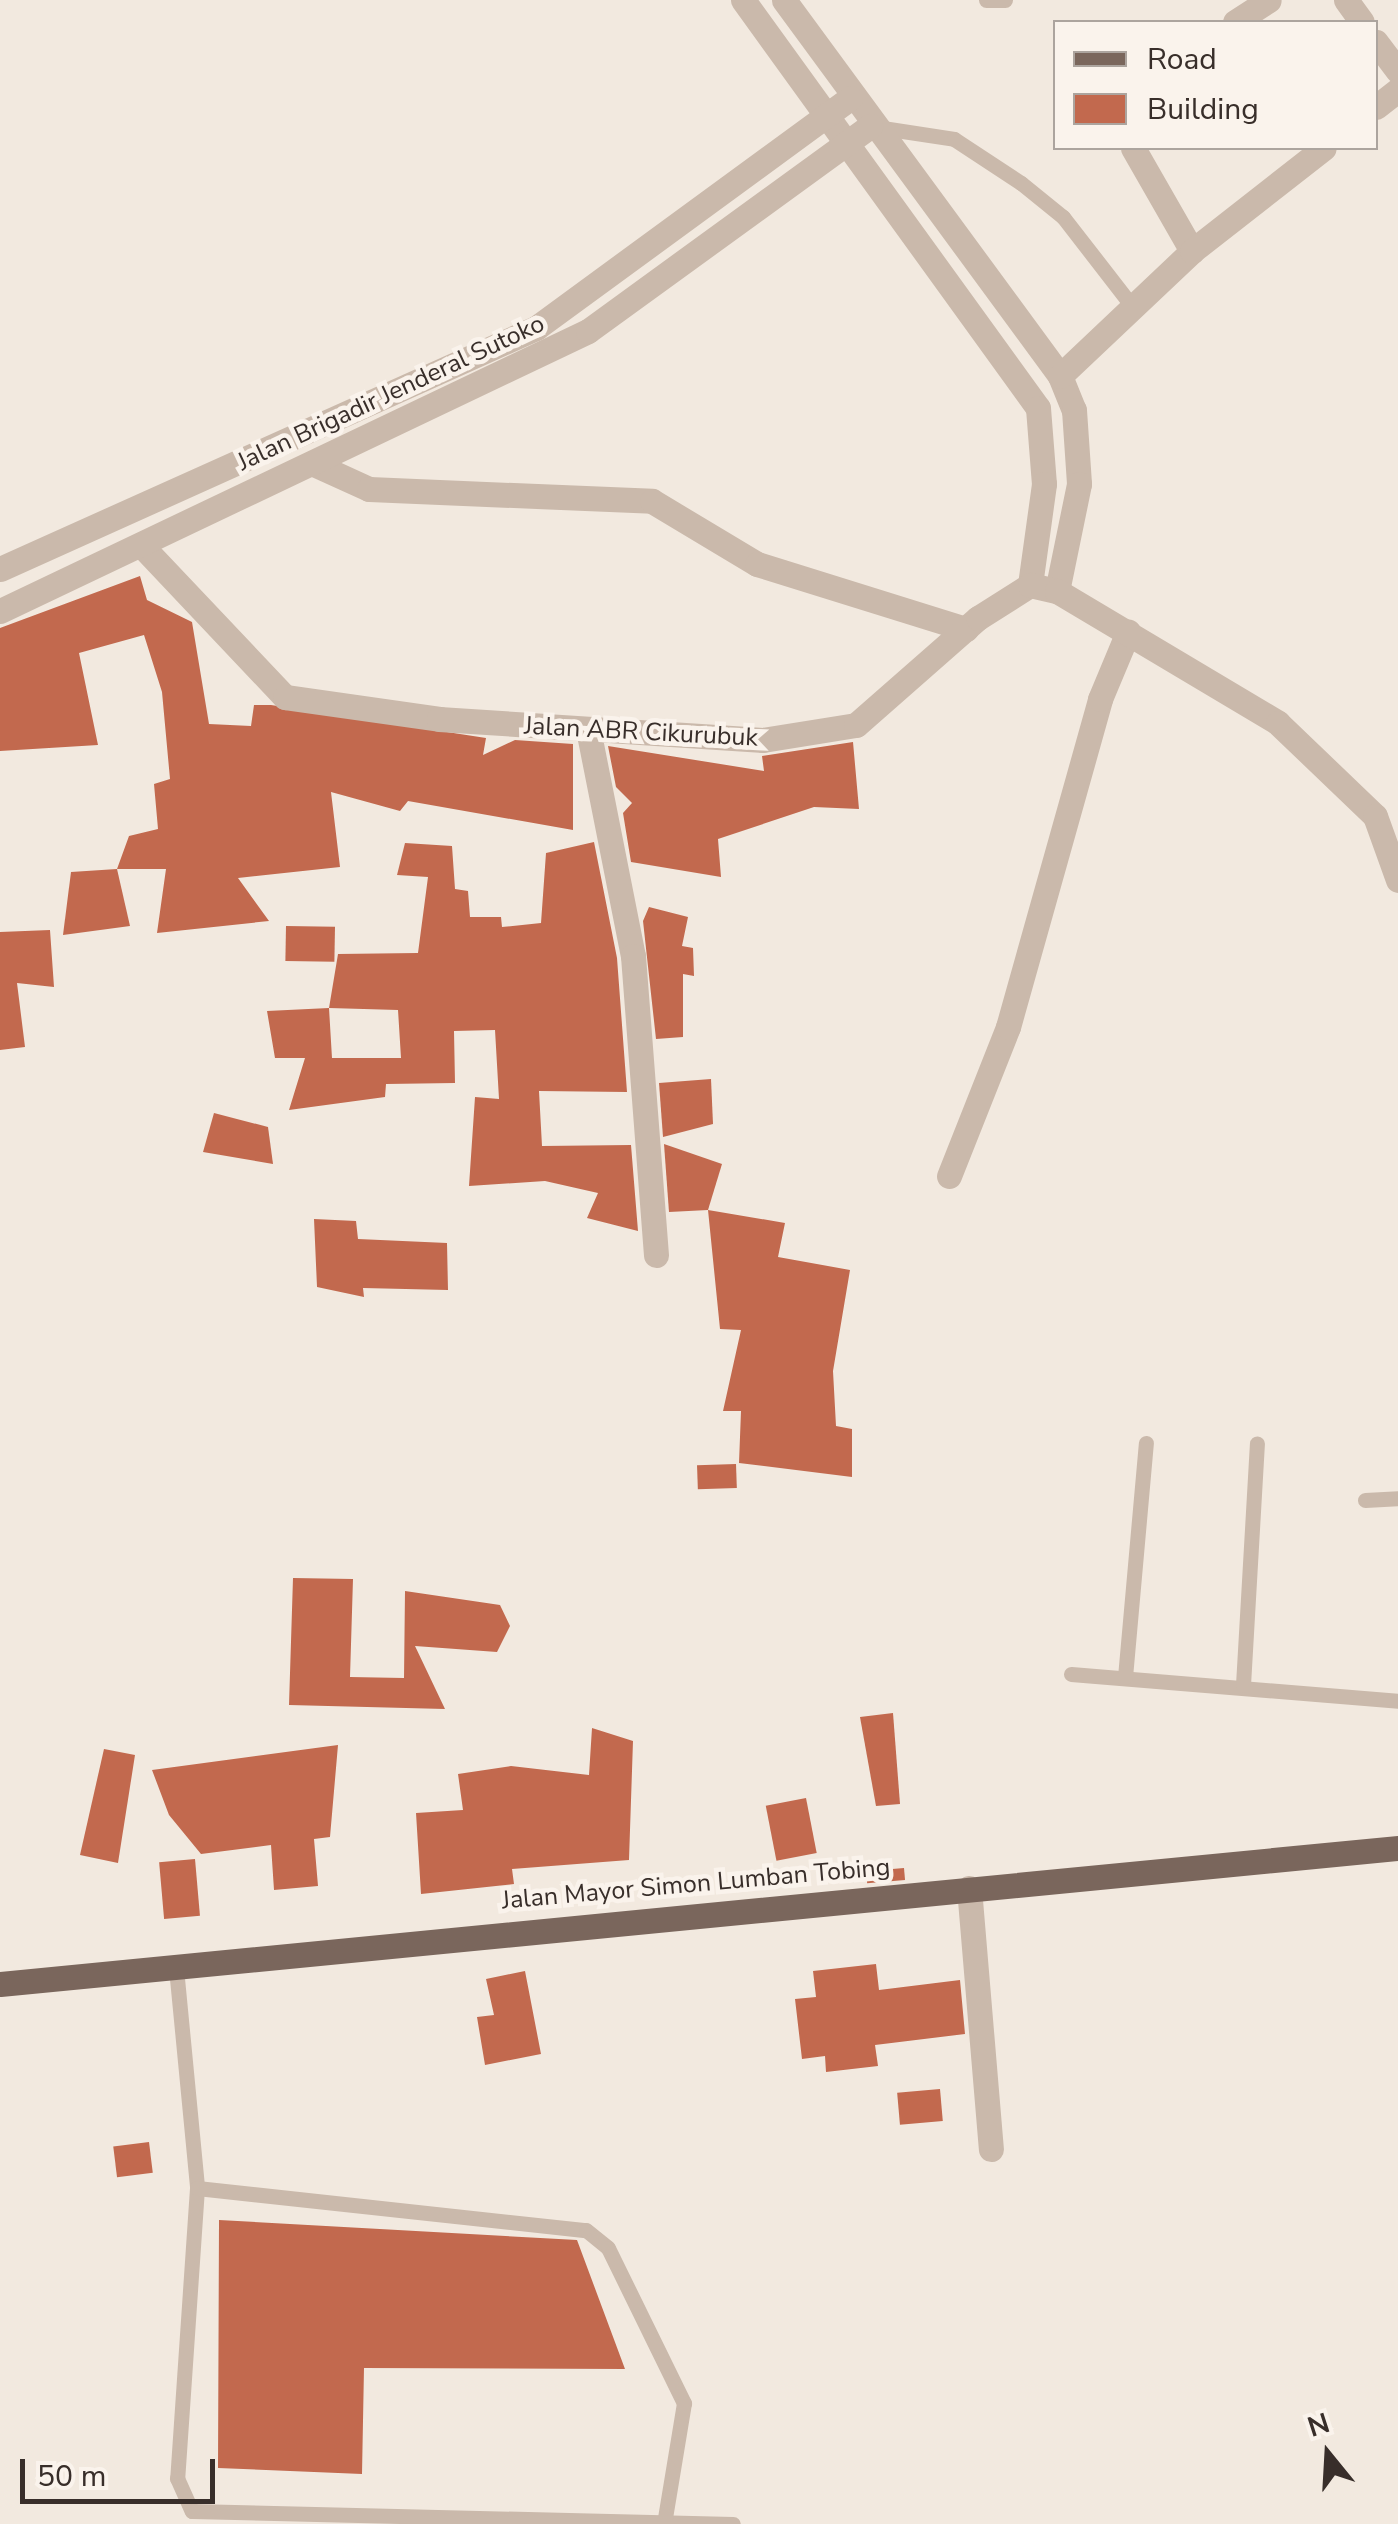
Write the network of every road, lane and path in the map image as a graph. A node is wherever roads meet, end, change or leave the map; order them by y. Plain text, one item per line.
1 (743, 0) edge
2 (784, 0) edge
3 (986, 0) edge
4 (1006, 0) edge
5 (1268, 0) edge
6 (1237, 20) edge
7 (1378, 45) edge
8 (1398, 71) edge
9 (1398, 90) edge
10 (850, 98) junction
11 (1378, 105) edge
12 (822, 117) junction
13 (870, 126) junction
14 (846, 147) junction
15 (1134, 150) edge
16 (1321, 150) edge
17 (1192, 250) junction
18 (1132, 306) junction
19 (1060, 376) junction
20 (265, 454) junction
21 (314, 464) junction
22 (278, 481) junction
23 (142, 546) junction
24 (0, 569) edge
25 (1030, 585) junction
26 (1057, 591) junction
27 (0, 612) edge
28 (966, 628) junction
29 (1128, 632) junction
30 (588, 729) junction
31 (1398, 880) edge
32 (949, 1176) dead end
33 (656, 1255) dead end
34 (1146, 1443) dead end
35 (1257, 1443) dead end
36 (1398, 1498) edge
37 (1365, 1500) dead end
38 (1071, 1674) dead end
39 (1125, 1677) junction
40 (1243, 1684) junction
41 (1398, 1700) edge
42 (1398, 1848) edge
43 (969, 1888) junction
44 (176, 1968) junction
45 (0, 1984) edge
46 (991, 2149) dead end
47 (197, 2188) junction
48 (664, 2518) junction
49 (733, 2524) edge

1 - 12 street
2 - 10 street
3 - 4 lane
5 - 6 street
7 - 8 street
9 - 11 street
10 - 12 street, Jalan Brigadir Jenderal Sutoko
10 - 13 street
12 - 14 street
12 - 20 street, Jalan Brigadir Jenderal Sutoko
13 - 14 street
13 - 18 lane
13 - 19 street
14 - 21 street
14 - 25 street
15 - 17 street
16 - 17 street
17 - 18 street
18 - 19 street
19 - 26 street
20 - 22 street
20 - 24 street, Jalan Brigadir Jenderal Sutoko
21 - 22 street
21 - 28 street
22 - 23 street
23 - 27 street
23 - 30 street, Jalan ABR Cikurubuk
25 - 26 street
25 - 28 street, Jalan ABR Cikurubuk
26 - 29 street
28 - 30 street, Jalan ABR Cikurubuk
29 - 31 street
29 - 32 street
30 - 33 street
34 - 39 lane
35 - 40 lane
36 - 37 lane
38 - 39 lane
39 - 40 lane
40 - 41 lane
42 - 43 main road, Jalan Mayor Simon Lumban Tobing
43 - 44 main road, Jalan Mayor Simon Lumban Tobing
43 - 46 street
44 - 45 main road, Jalan Mayor Simon Lumban Tobing
44 - 47 lane
47 - 48 lane
47 - 48 lane
48 - 49 lane

